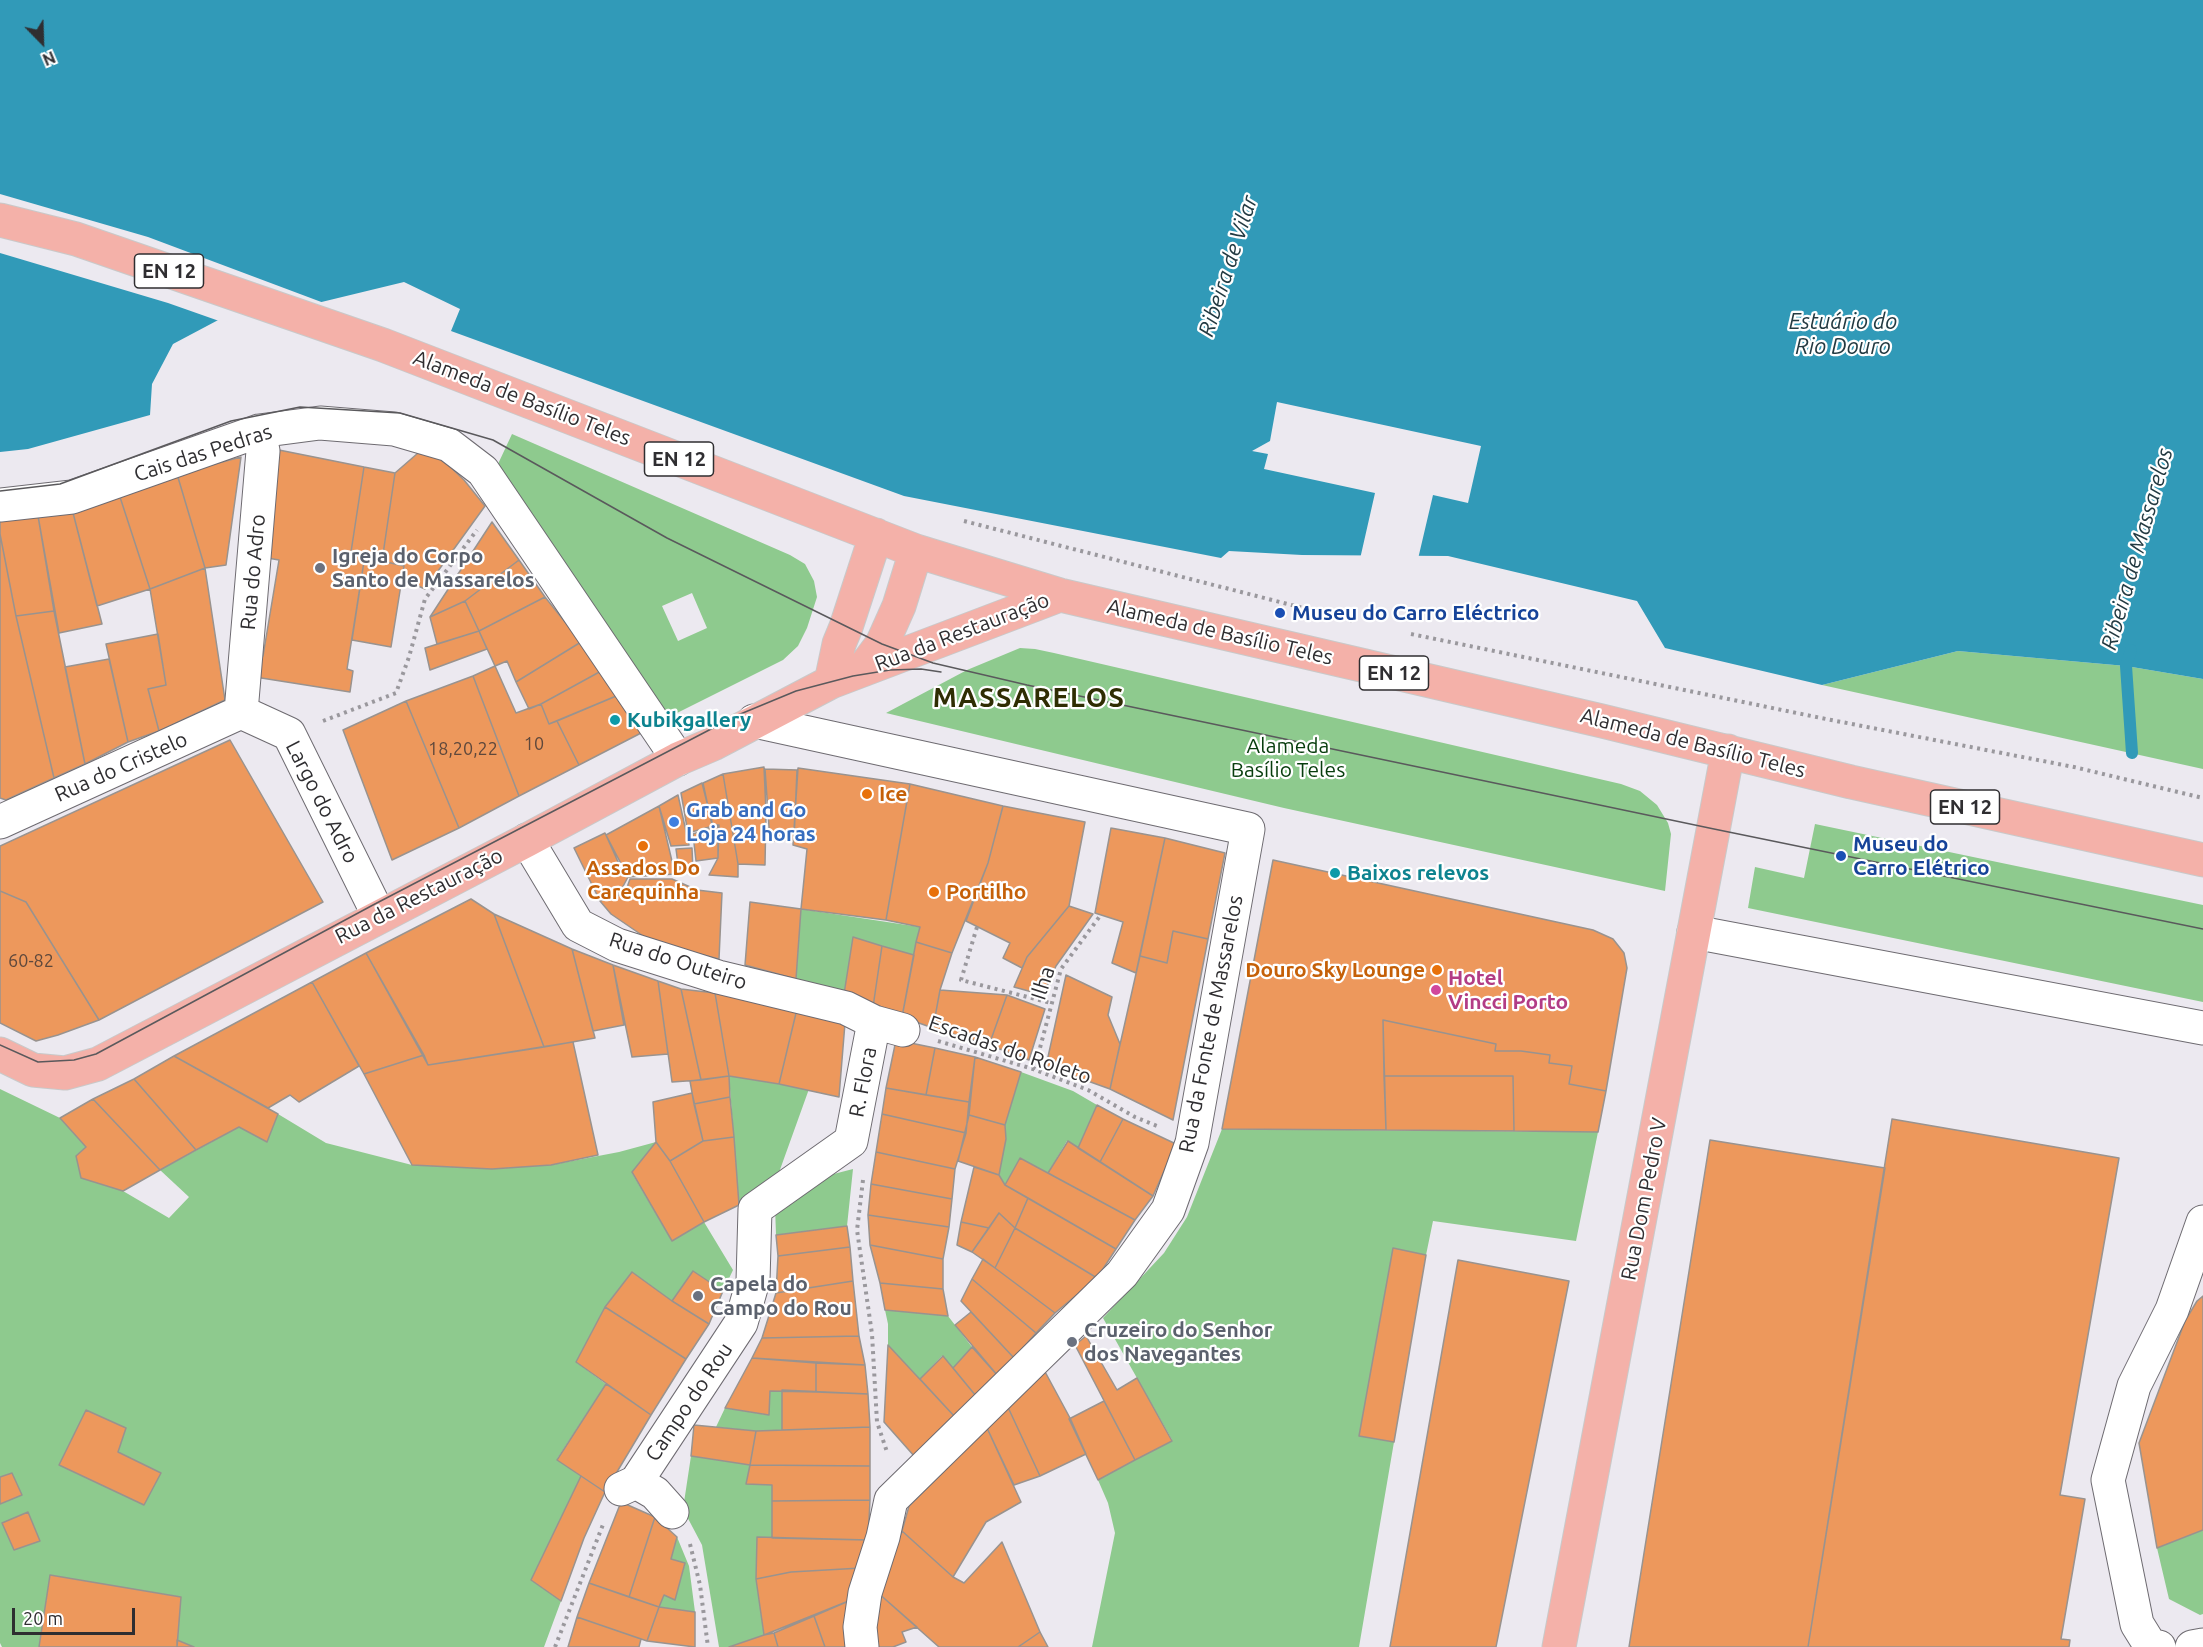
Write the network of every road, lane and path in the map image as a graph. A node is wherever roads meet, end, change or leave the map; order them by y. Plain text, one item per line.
1 (0, 220) edge
2 (259, 431) junction
3 (496, 504) junction
4 (0, 505) edge
5 (964, 521) dead end
6 (876, 535) junction
7 (916, 551) junction
8 (1060, 595) junction
9 (1360, 623) dead end
10 (1405, 633) dead end
11 (864, 668) junction
12 (831, 682) junction
13 (241, 712) junction
14 (754, 721) junction
15 (289, 734) junction
16 (1728, 751) junction
17 (678, 759) junction
18 (2203, 798) edge
19 (0, 822) edge
20 (527, 840) junction
21 (2203, 860) edge
22 (379, 916) junction
23 (1100, 916) dead end
24 (977, 927) dead end
25 (1695, 932) junction
26 (1051, 1004) junction
27 (889, 1026) junction
28 (2203, 1028) edge
29 (0, 1054) edge
30 (1033, 1069) junction
31 (1181, 1138) junction
32 (851, 1141) junction
33 (2203, 1222) edge
34 (629, 1485) junction
35 (896, 1495) junction
36 (672, 1512) joint
37 (2203, 1645) edge
38 (555, 1647) edge
39 (708, 1647) edge
40 (862, 1647) edge
41 (1559, 1647) edge
42 (2159, 1647) edge
43 (2192, 1647) edge

1 - 6 main road, Alameda de Basílio Teles / EN 12
2 - 3 street, Cais das Pedras
2 - 4 street, Cais das Pedras
2 - 13 street, Rua do Adro
3 - 15 path
3 - 17 street, Cais das Pedras
5 - 9 path
6 - 7 main road, Alameda de Basílio Teles / EN 12
6 - 12 main road
7 - 8 main road, Alameda de Basílio Teles / EN 12
7 - 11 main road, Rua da Restauração
8 - 11 main road, Rua da Restauração
8 - 16 main road, Alameda de Basílio Teles / EN 12
10 - 18 path
11 - 12 main road, Rua da Restauração
12 - 14 main road, Rua da Restauração
13 - 15 street, Largo do Adro
13 - 19 street, Rua do Cristelo
14 - 17 main road, Rua da Restauração
14 - 31 street, Rua da Fonte de Massarelos
15 - 22 street, Largo do Adro
16 - 21 main road, Alameda de Basílio Teles / EN 12
16 - 25 main road, Rua Dom Pedro V
17 - 20 main road, Rua da Restauração
20 - 22 main road, Rua da Restauração
20 - 27 street, Rua do Outeiro
22 - 29 main road, Rua da Restauração
23 - 26 path, Ilha
24 - 26 path
25 - 28 street
25 - 41 main road, Rua Dom Pedro V
26 - 30 path, Ilha
27 - 30 path, Escadas do Roleto
27 - 32 street, R. Flora
30 - 31 path, Escadas do Roleto
31 - 35 street, Rua da Fonte de Massarelos
32 - 34 street, Campo do Rou
32 - 35 path
33 - 42 street
34 - 36 street
34 - 38 path
35 - 40 street
36 - 39 path
37 - 43 street

